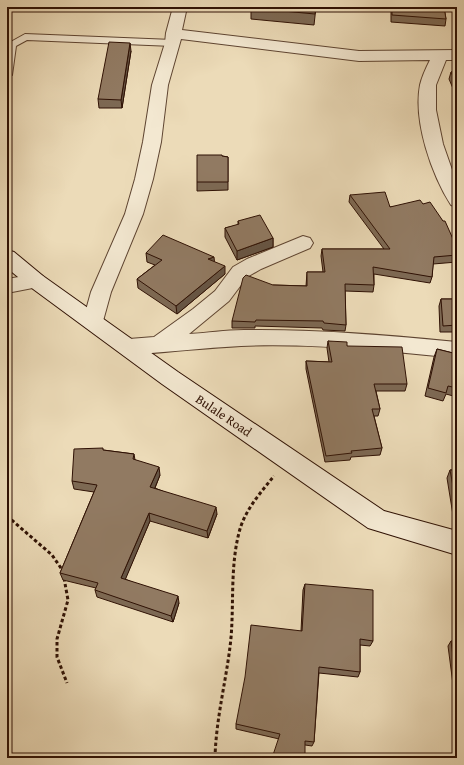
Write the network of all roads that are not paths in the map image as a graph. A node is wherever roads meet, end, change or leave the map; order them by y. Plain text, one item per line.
1 (180, 7) edge
2 (173, 38) junction
3 (9, 44) edge
4 (457, 55) edge
5 (440, 56) junction
6 (7, 75) edge
7 (457, 201) edge
8 (303, 243) dead end
9 (7, 258) edge
10 (36, 281) junction
11 (7, 286) edge
12 (93, 321) junction
13 (158, 345) junction
14 (129, 347) junction
15 (457, 350) edge
16 (457, 543) edge

1 - 2 street
2 - 3 lane
2 - 5 street
2 - 12 street
3 - 6 lane
4 - 5 street
5 - 7 street
8 - 13 street
9 - 10 street, Bulale Road
10 - 11 street
10 - 12 street, Bulale Road
12 - 14 street, Bulale Road
13 - 14 street
13 - 15 street
14 - 16 street, Bulale Road

